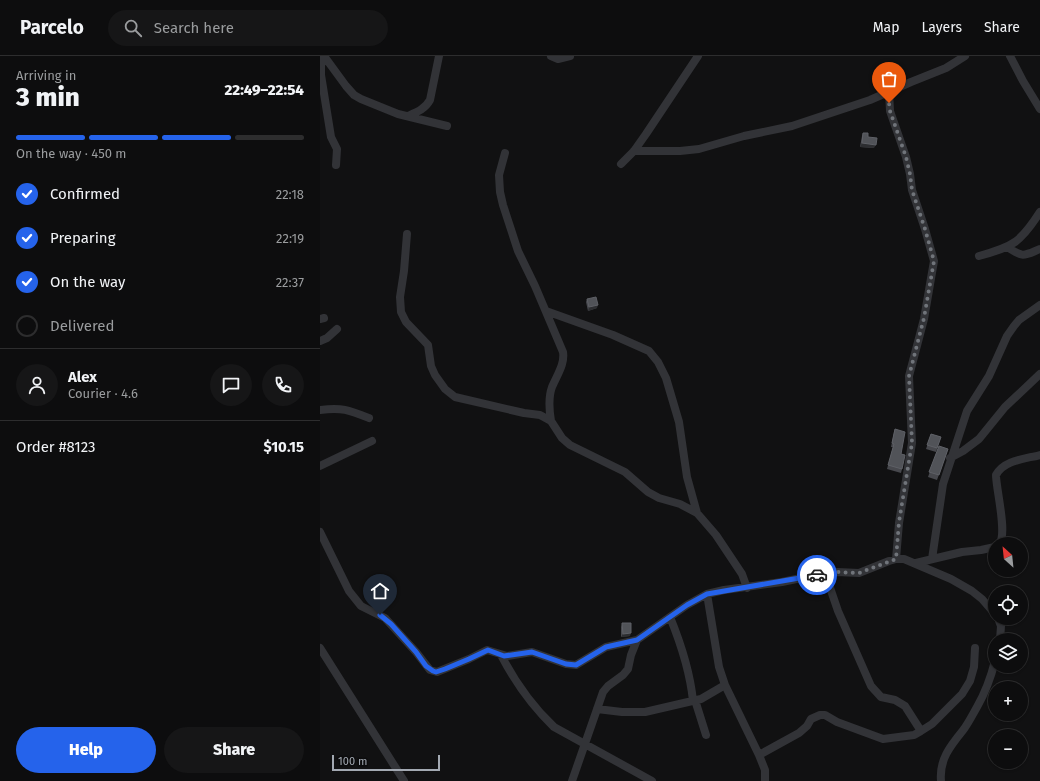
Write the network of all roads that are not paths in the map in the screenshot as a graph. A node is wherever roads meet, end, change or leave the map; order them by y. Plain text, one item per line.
1 (324, 56) edge
2 (439, 56) edge
3 (551, 56) edge
4 (570, 56) edge
5 (698, 56) edge
6 (965, 56) edge
7 (1010, 56) edge
8 (889, 91) junction
9 (1040, 108) edge
10 (408, 116) junction
11 (448, 126) dead end
12 (634, 151) junction
13 (505, 153) dead end
14 (336, 164) dead end
15 (621, 164) dead end
16 (1040, 212) edge
17 (407, 234) dead end
18 (1007, 247) junction
19 (1040, 249) edge
20 (979, 256) dead end
21 (1040, 305) edge
22 (546, 311) junction
23 (337, 329) dead end
24 (320, 341) edge
25 (1040, 374) edge
26 (320, 410) edge
27 (369, 418) dead end
28 (551, 421) junction
29 (372, 442) dead end
30 (1040, 455) edge
31 (950, 458) junction
32 (320, 466) edge
33 (697, 513) junction
34 (320, 532) edge
35 (1001, 537) edge
36 (988, 548) edge
37 (896, 559) junction
38 (932, 559) junction
39 (916, 563) junction
40 (825, 573) junction
41 (747, 588) junction
42 (707, 594) junction
43 (988, 606) edge
44 (670, 617) junction
45 (637, 640) junction
46 (320, 648) edge
47 (975, 648) dead end
48 (501, 655) junction
49 (992, 673) edge
50 (726, 685) junction
51 (694, 700) junction
52 (597, 709) junction
53 (921, 731) junction
54 (706, 735) dead end
55 (585, 744) junction
56 (759, 755) junction
57 (404, 781) edge
58 (572, 781) edge
59 (652, 781) edge
60 (765, 781) edge
61 (941, 781) edge

1 - 10 street
1 - 14 street
2 - 10 street
3 - 4 street
5 - 12 street
6 - 8 street
7 - 9 street
8 - 12 street
8 - 37 street
10 - 11 street
12 - 15 street
13 - 22 street
16 - 18 street
17 - 28 street
18 - 19 street
18 - 20 street
21 - 31 street
22 - 28 street
22 - 33 street
23 - 24 street
25 - 31 street
26 - 27 street
28 - 33 street
29 - 32 street
30 - 35 street
31 - 38 street
33 - 41 street
34 - 48 street
36 - 38 street
37 - 39 street
37 - 40 street
38 - 39 street
39 - 43 street
40 - 41 street
40 - 53 street
41 - 42 street
42 - 44 street
42 - 50 street
44 - 45 street
44 - 51 street
45 - 48 street
45 - 52 street
46 - 57 street
47 - 53 street
48 - 55 street
49 - 61 street
50 - 51 street
50 - 56 street
51 - 52 street
51 - 54 street
52 - 55 street
53 - 56 street
55 - 58 street
55 - 59 street
56 - 60 street

